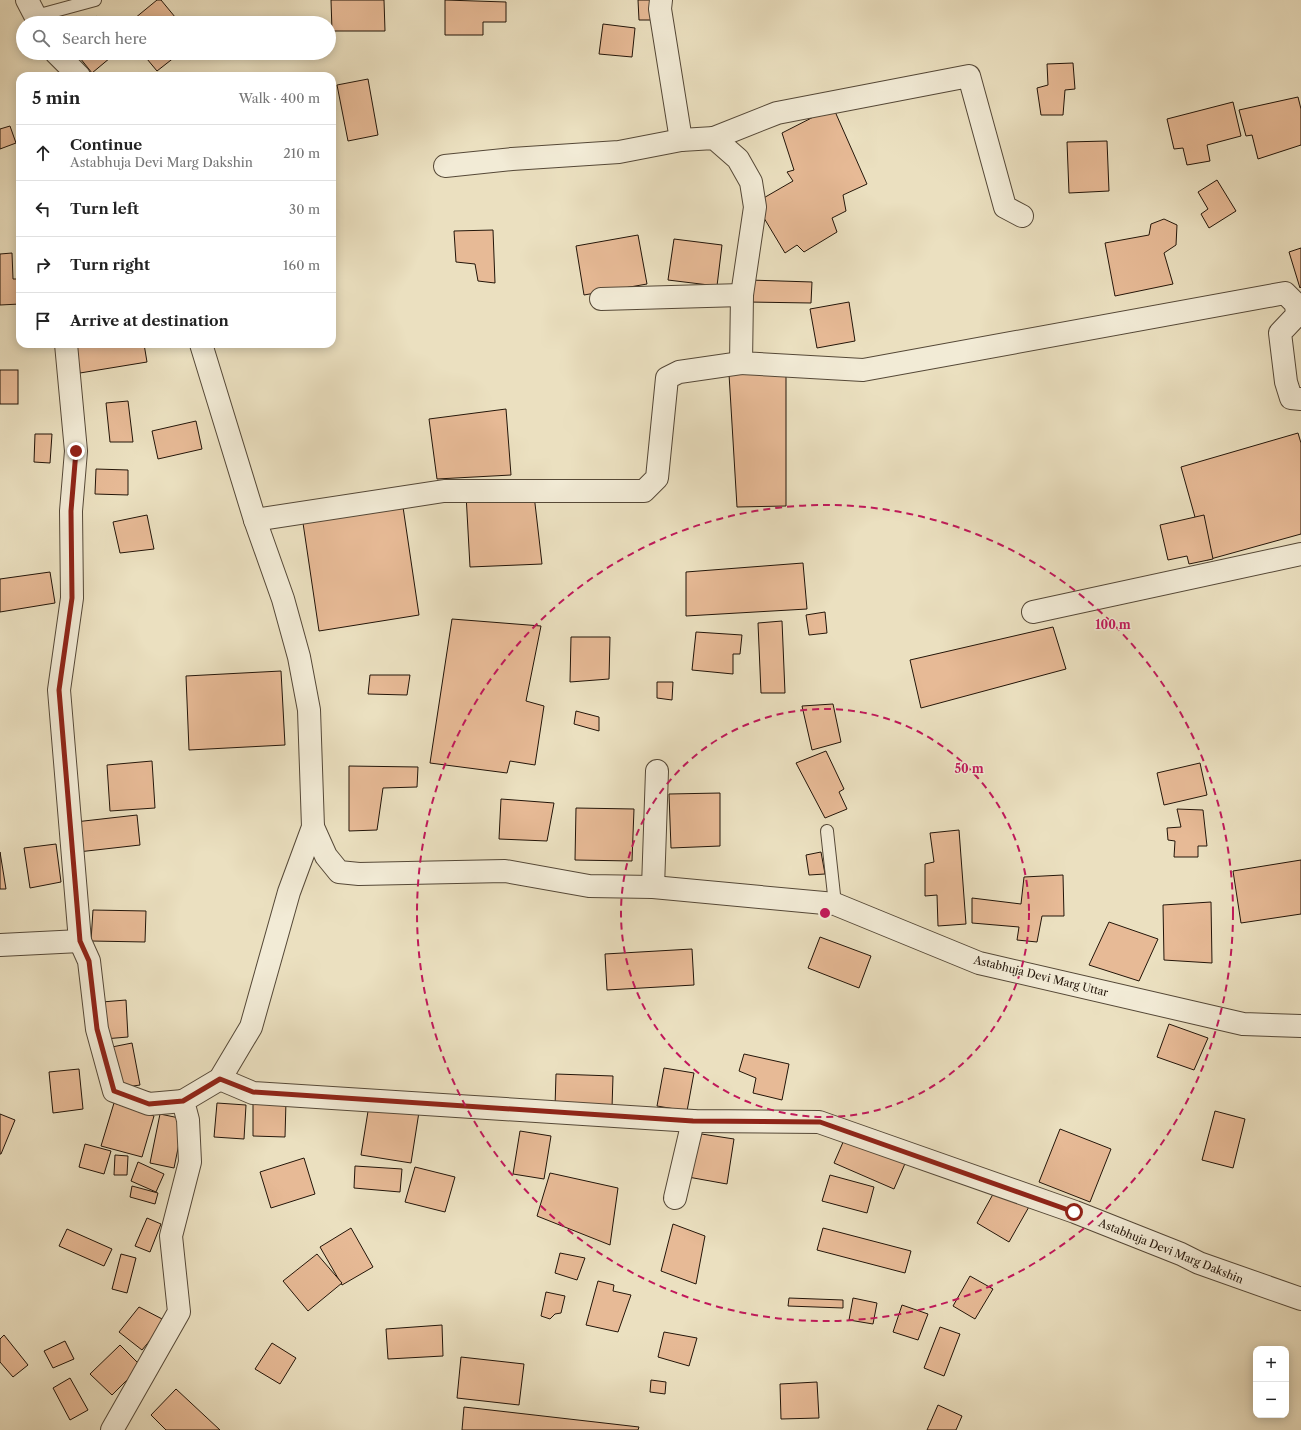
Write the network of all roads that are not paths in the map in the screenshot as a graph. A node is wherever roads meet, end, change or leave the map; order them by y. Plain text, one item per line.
1 (95, 0) edge
2 (661, 0) edge
3 (34, 13) edge
4 (63, 60) edge
5 (75, 72) edge
6 (714, 138) junction
7 (681, 140) junction
8 (445, 166) dead end
9 (1022, 216) dead end
10 (742, 295) junction
11 (601, 299) dead end
12 (66, 348) edge
13 (201, 348) edge
14 (741, 363) junction
15 (1301, 399) edge
16 (255, 520) junction
17 (1301, 554) edge
18 (1033, 612) dead end
19 (657, 771) dead end
20 (313, 827) junction
21 (827, 831) dead end
22 (653, 887) junction
23 (835, 904) junction
24 (80, 941) junction
25 (0, 945) edge
26 (1301, 1026) edge
27 (220, 1079) junction
28 (183, 1101) junction
29 (693, 1121) junction
30 (675, 1198) dead end
31 (1301, 1299) edge
32 (112, 1430) edge

1 - 3 lane
2 - 7 street
4 - 5 street
6 - 7 street
6 - 9 street
6 - 10 street
7 - 8 street
10 - 11 street
10 - 14 street
12 - 24 street
13 - 16 street
14 - 15 street
14 - 16 street
16 - 20 street
17 - 18 street
19 - 22 street
20 - 22 street, Astabhuja Devi Marg Uttar
20 - 27 street
21 - 23 lane
22 - 23 street, Astabhuja Devi Marg Uttar
23 - 26 street, Astabhuja Devi Marg Uttar
24 - 25 street
24 - 28 street
27 - 28 street
27 - 29 street, Astabhuja Devi Marg Dakshin
28 - 32 street
29 - 30 street
29 - 31 street, Astabhuja Devi Marg Dakshin

